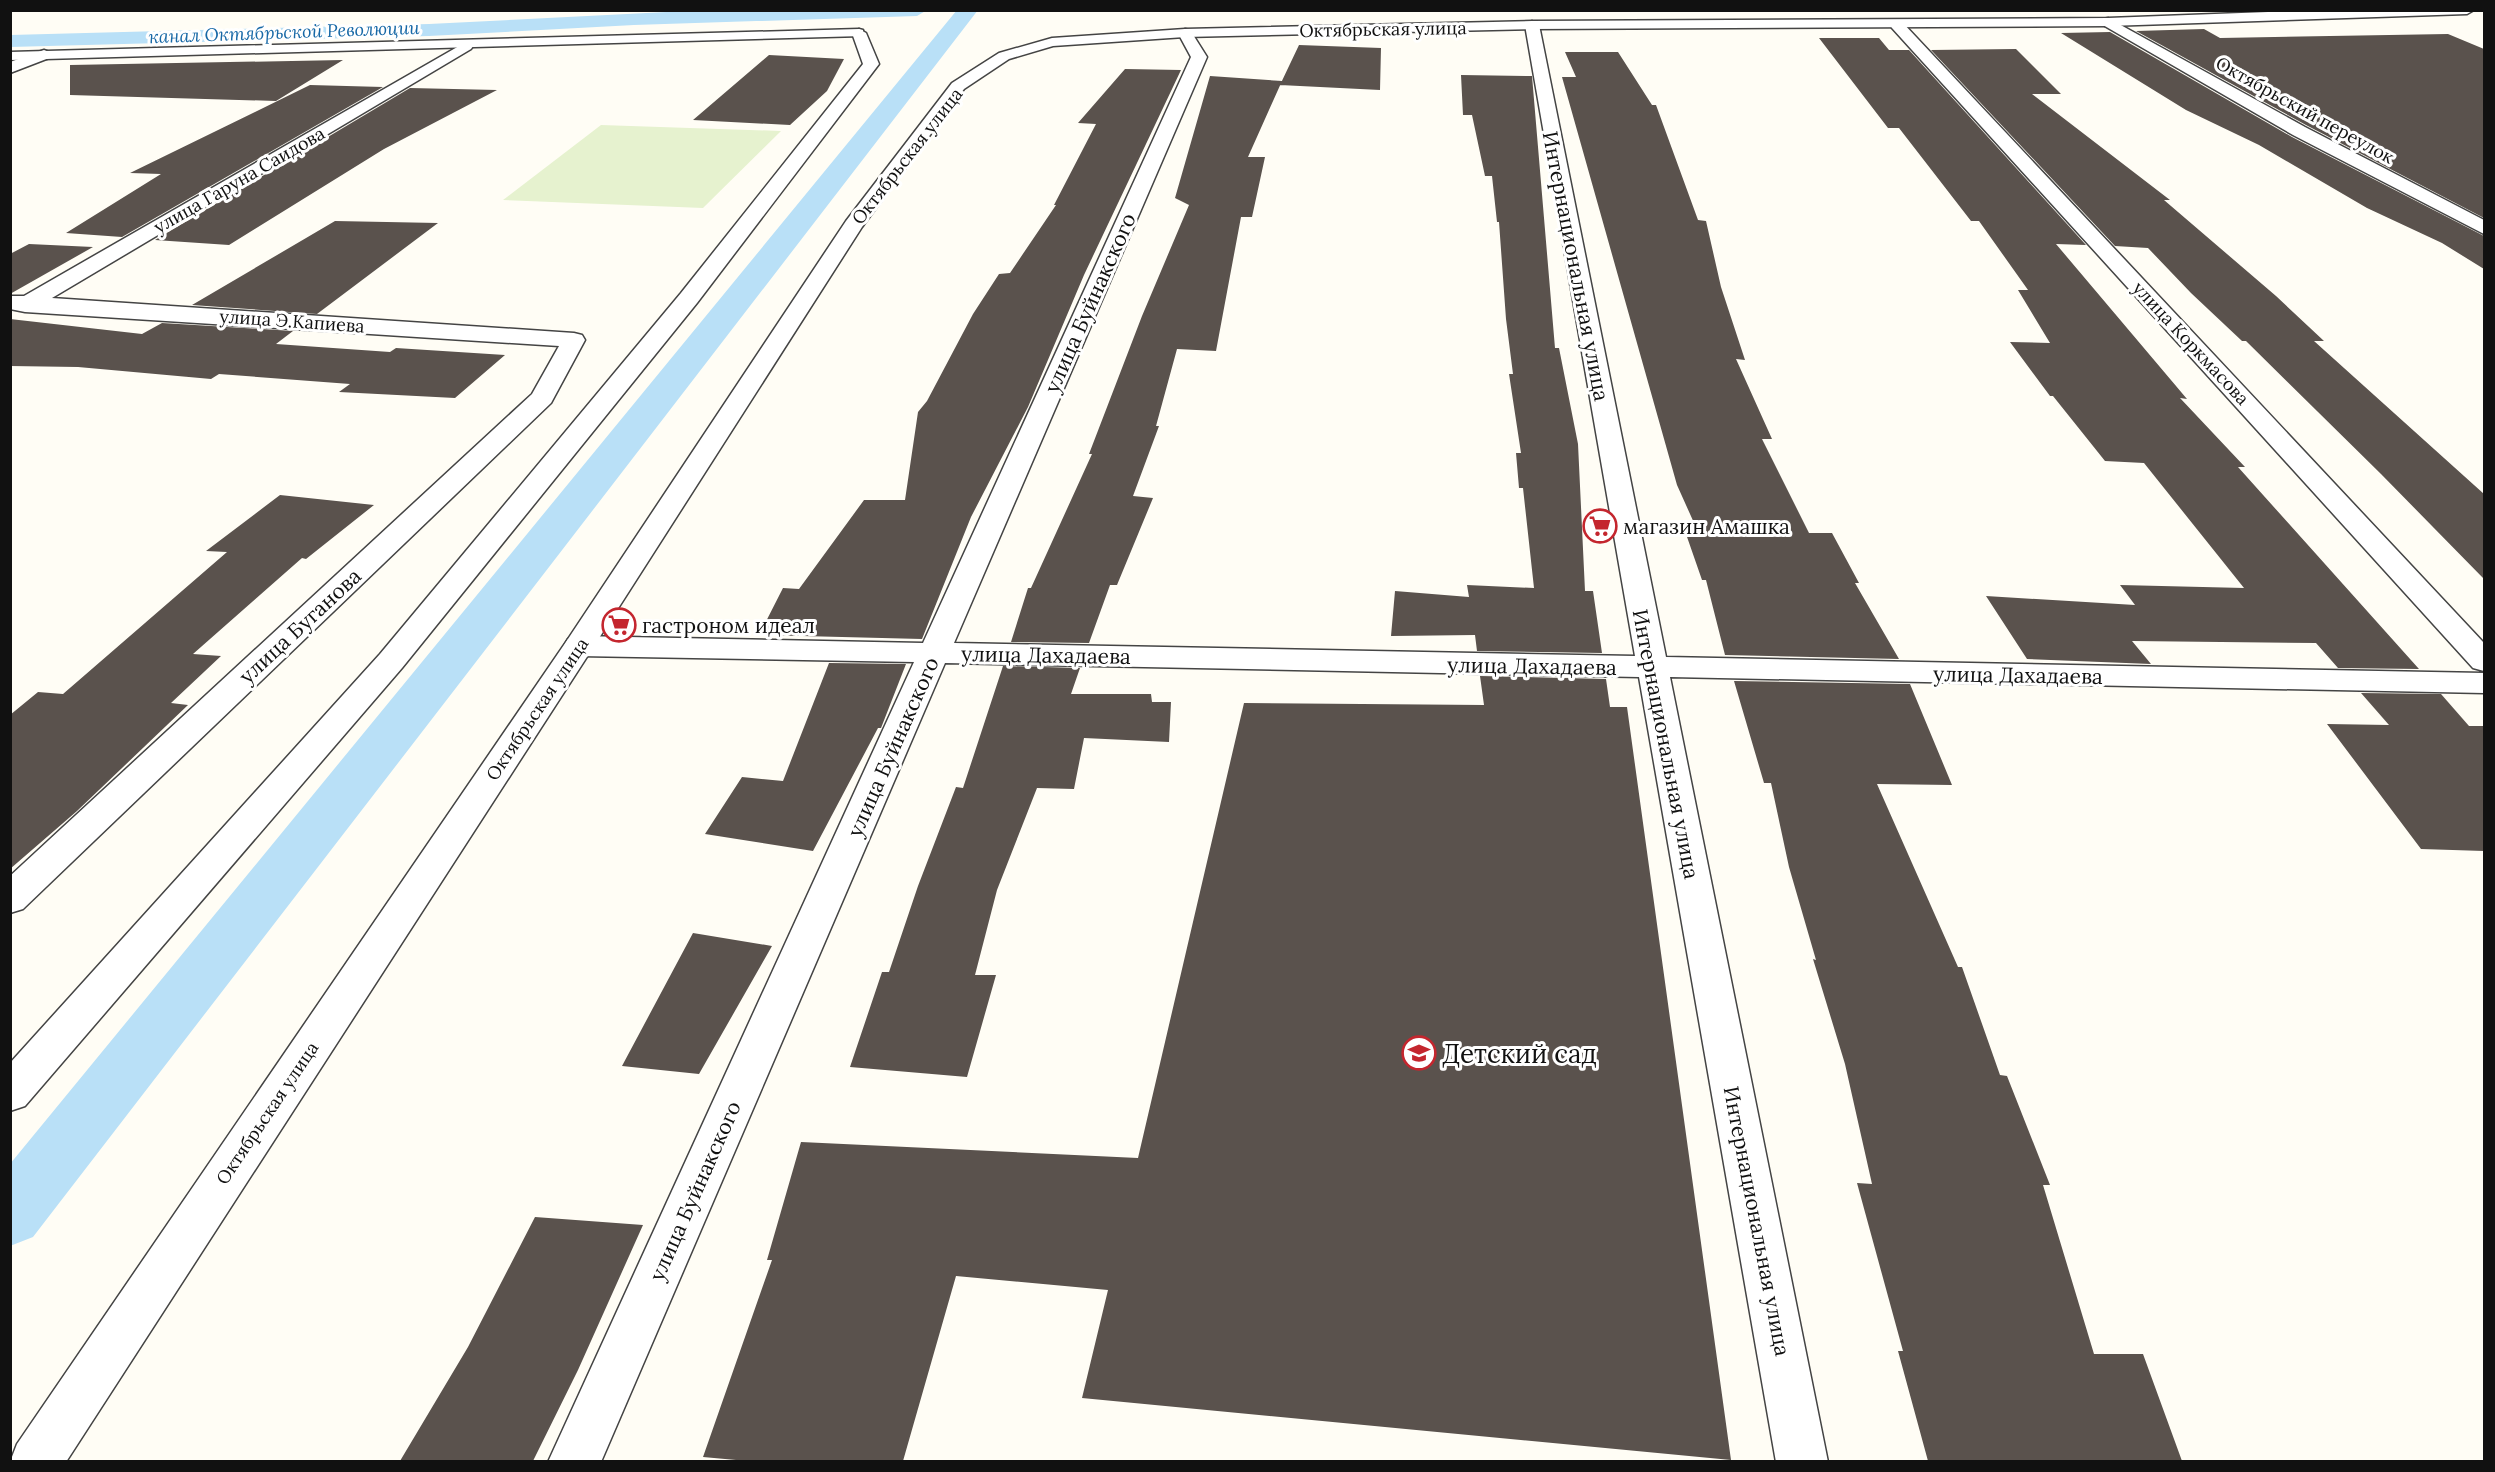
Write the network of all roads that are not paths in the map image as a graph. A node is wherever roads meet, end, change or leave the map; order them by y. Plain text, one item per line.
1 (2467, 10) edge
2 (2108, 22) junction
3 (1532, 25) junction
4 (1897, 25) junction
5 (859, 33) joint
6 (1185, 33) junction
7 (466, 46) junction
8 (44, 55) junction
9 (10, 56) edge
10 (10, 69) edge
11 (2484, 228) edge
12 (17, 306) edge
13 (574, 340) joint
14 (579, 646) junction
15 (935, 652) junction
16 (2484, 661) edge
17 (1651, 669) junction
18 (2484, 683) edge
19 (10, 899) edge
20 (10, 1093) edge
21 (35, 1461) edge
22 (574, 1461) edge
23 (1802, 1461) edge

1 - 2 street, Октябрьская улица
2 - 4 street, Октябрьская улица
2 - 11 street, Октябрьский переулок
3 - 4 street, Октябрьская улица
3 - 6 street, Октябрьская улица
3 - 17 street, Интернациональная улица
4 - 16 street, улица Коркмасова
5 - 7 lane
5 - 20 street
6 - 14 street, Октябрьская улица
6 - 15 street, улица Буйнакского
7 - 8 lane
7 - 12 street, улица Гаруна Саидова
8 - 9 lane
8 - 10 street
12 - 13 street, улица Э.Капиева
13 - 19 street, улица Буганова
14 - 15 street, улица Дахадаева
14 - 21 street, Октябрьская улица
15 - 17 street, улица Дахадаева
15 - 22 street, улица Буйнакского
17 - 18 street, улица Дахадаева
17 - 23 street, Интернациональная улица

